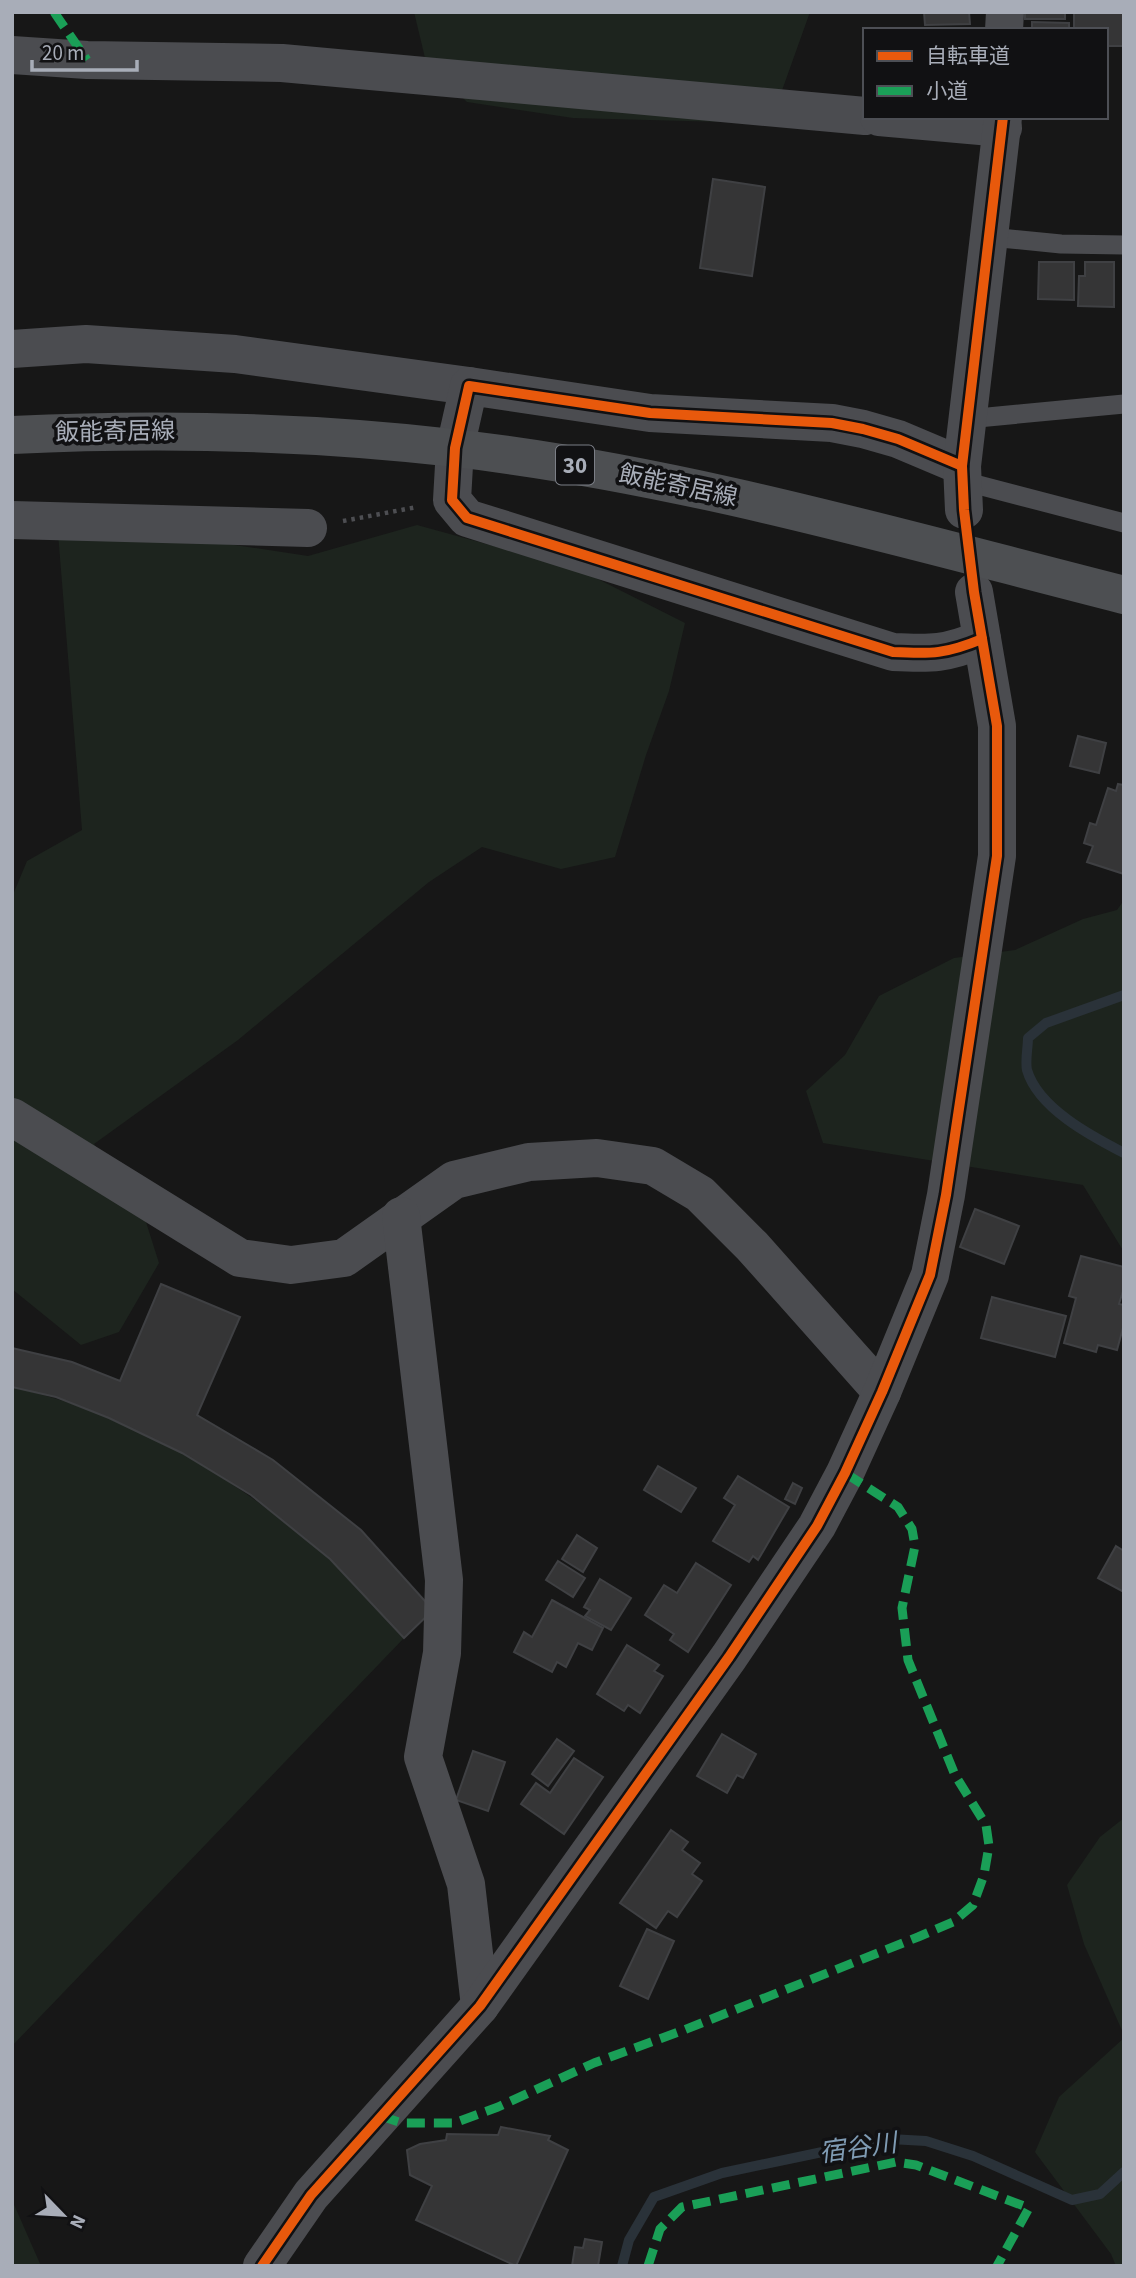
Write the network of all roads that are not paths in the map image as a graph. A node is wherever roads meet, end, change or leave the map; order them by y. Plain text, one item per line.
1 (12, 55) edge
2 (863, 116) edge
3 (920, 119) edge
4 (1003, 123) edge
5 (990, 237) junction
6 (1124, 245) edge
7 (12, 349) edge
8 (469, 386) junction
9 (1124, 404) edge
10 (967, 419) junction
11 (12, 435) edge
12 (455, 448) junction
13 (963, 486) junction
14 (12, 520) edge
15 (1124, 523) edge
16 (308, 528) road end
17 (974, 592) dead end
18 (1124, 594) edge
19 (982, 639) junction
20 (12, 1117) edge
21 (401, 1216) junction
22 (882, 1392) junction
23 (480, 2006) junction
24 (262, 2266) edge

1 - 2 street
3 - 4 street
4 - 5 street
5 - 6 lane
5 - 10 street
7 - 8 street
8 - 12 street
8 - 13 street
9 - 10 lane
10 - 13 street
11 - 12 main road, 飯能寄居線 / 30
12 - 18 main road, 飯能寄居線 / 30
12 - 19 street
13 - 15 lane
14 - 16 street
17 - 19 street
19 - 22 street
20 - 21 street
21 - 22 street
21 - 23 street
22 - 23 street
23 - 24 street

